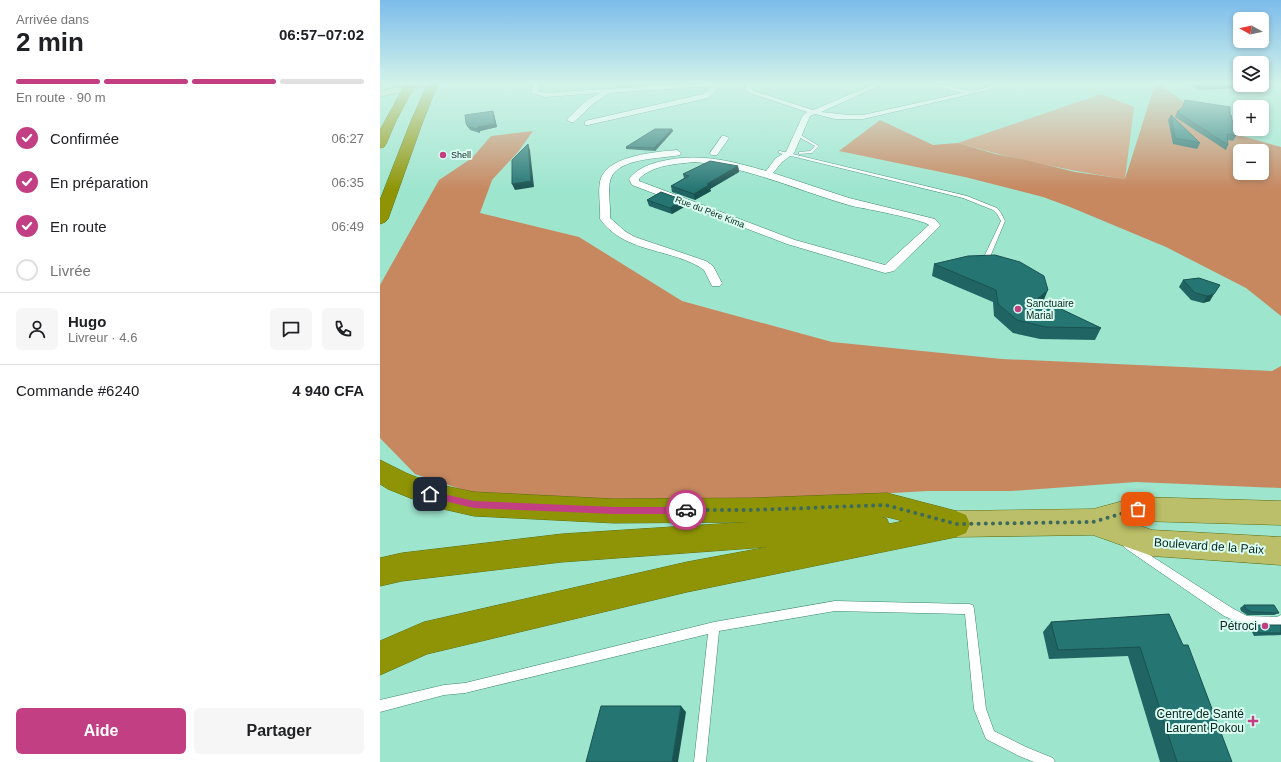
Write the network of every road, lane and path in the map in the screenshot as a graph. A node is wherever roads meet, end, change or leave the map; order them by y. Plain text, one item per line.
1 (390, 120) edge
2 (417, 120) edge
3 (603, 120) edge
4 (798, 120) edge
5 (805, 120) edge
6 (588, 123) dead end
7 (798, 135) junction
8 (725, 138) dead end
9 (380, 144) edge
10 (784, 150) junction
11 (714, 153) junction
12 (746, 168) junction
13 (767, 175) junction
14 (380, 219) edge
15 (987, 257) edge
16 (716, 283) dead end
17 (380, 471) edge
18 (1281, 513) edge
19 (1093, 522) junction
20 (956, 524) junction
21 (1281, 551) edge
22 (380, 572) edge
23 (1281, 620) edge
24 (714, 627) junction
25 (380, 658) edge
26 (380, 706) edge
27 (700, 762) edge
28 (1049, 762) edge

1 - 9 highway
2 - 14 highway
3 - 6 street
4 - 10 street
5 - 7 street
7 - 10 street
7 - 10 lane
8 - 11 street
10 - 13 street
10 - 15 lane
11 - 12 street
11 - 16 street
12 - 13 street, Rue du Père Kima
12 - 13 street, Rue du Père Kima
17 - 20 highway
18 - 19 main road, Boulevard de la Paix
19 - 20 main road, Boulevard de la Paix
19 - 21 main road, Boulevard de la Paix
19 - 23 lane
20 - 22 highway
20 - 25 highway
24 - 26 lane
24 - 27 lane
24 - 28 lane

